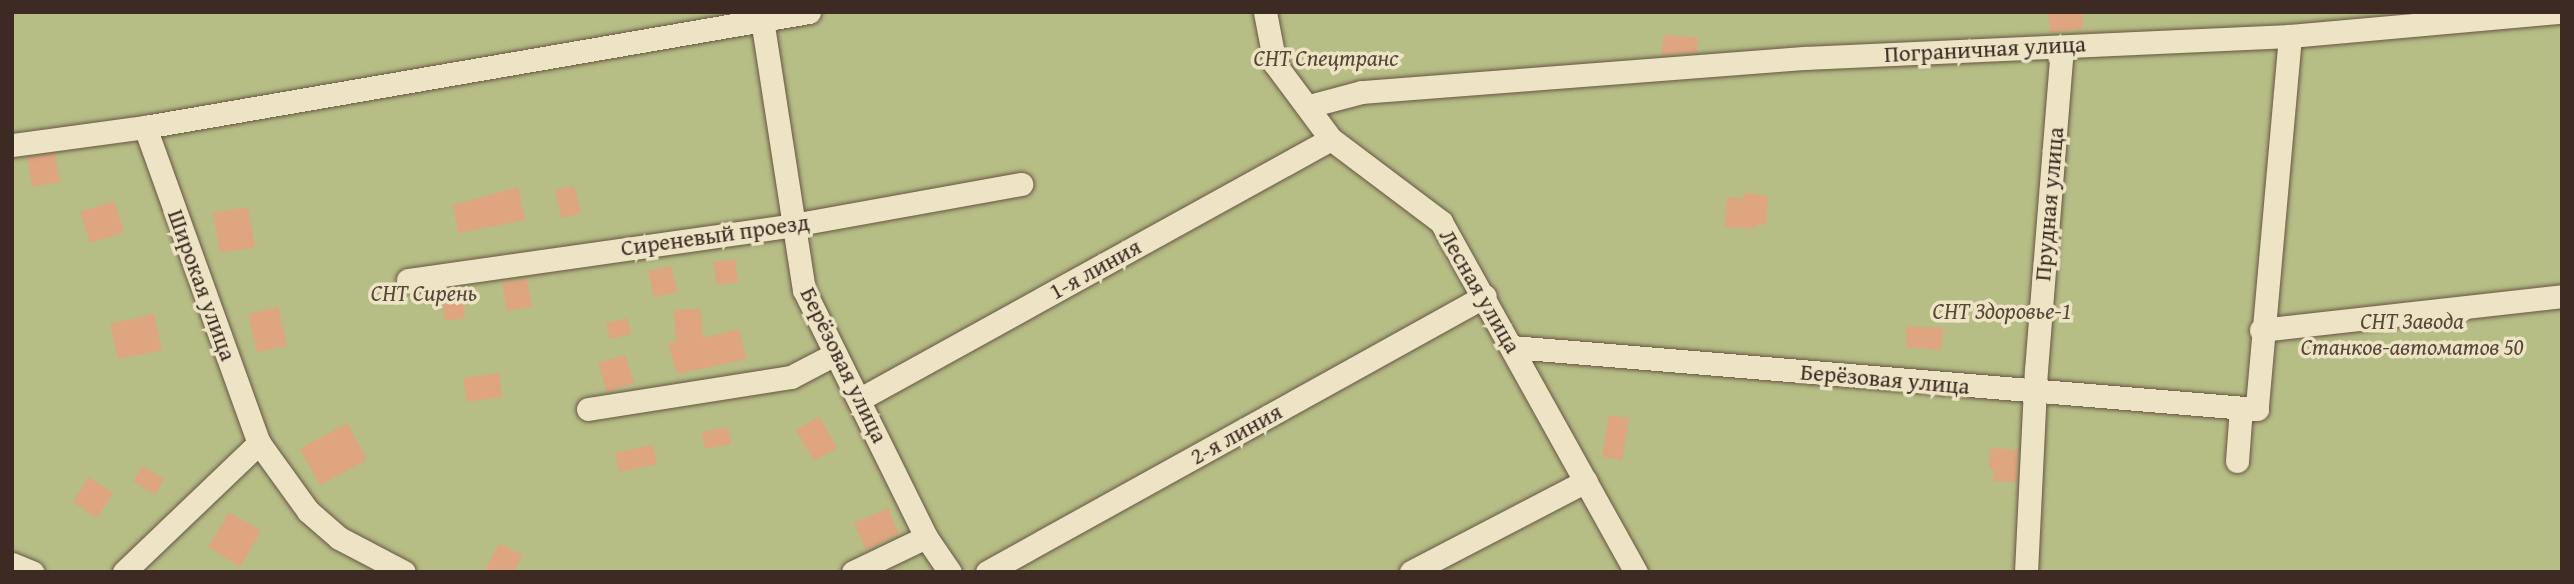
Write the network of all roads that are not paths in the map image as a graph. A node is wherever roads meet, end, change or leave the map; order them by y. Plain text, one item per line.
1 (808, 12) edge
2 (1265, 12) edge
3 (2560, 12) edge
4 (762, 19) junction
5 (2290, 36) junction
6 (2062, 47) junction
7 (1309, 106) junction
8 (145, 127) junction
9 (1331, 139) junction
10 (12, 145) edge
11 (1021, 184) dead end
12 (793, 225) junction
13 (408, 279) dead end
14 (1485, 296) junction
15 (2562, 296) edge
16 (2261, 331) junction
17 (1513, 347) junction
18 (835, 354) junction
19 (2035, 391) junction
20 (860, 399) junction
21 (2249, 408) junction
22 (589, 409) dead end
23 (259, 443) junction
24 (2237, 461) dead end
25 (1586, 481) junction
26 (926, 537) junction
27 (12, 564) edge
28 (32, 572) edge
29 (124, 572) edge
30 (404, 572) edge
31 (853, 572) edge
32 (950, 572) edge
33 (987, 572) edge
34 (1411, 572) edge
35 (1636, 572) edge
36 (2026, 572) edge

1 - 4 street
2 - 7 street, Лесная улица
3 - 5 street, Пограничная улица
4 - 8 street
4 - 12 street, Берёзовая улица
5 - 6 street, Пограничная улица
5 - 16 street
6 - 7 street, Пограничная улица
6 - 19 street, Прудная улица
7 - 9 street, Лесная улица
8 - 10 street
8 - 23 street, Широкая улица
9 - 14 street, Лесная улица
9 - 20 street, 1-я линия
11 - 12 street, Сиреневый проезд
12 - 13 street, Сиреневый проезд
12 - 18 street, Берёзовая улица
14 - 17 street, Лесная улица
14 - 33 street, 2-я линия
15 - 16 street
16 - 21 street
17 - 19 street, Берёзовая улица
17 - 25 street, Лесная улица
18 - 20 street, Берёзовая улица
18 - 22 street
19 - 21 street, Берёзовая улица
19 - 36 street, Прудная улица
20 - 26 street, Берёзовая улица
21 - 24 street
23 - 29 street
23 - 30 street, Широкая улица
25 - 34 street
25 - 35 street, Лесная улица
26 - 31 street
26 - 32 street, Берёзовая улица
27 - 28 street

